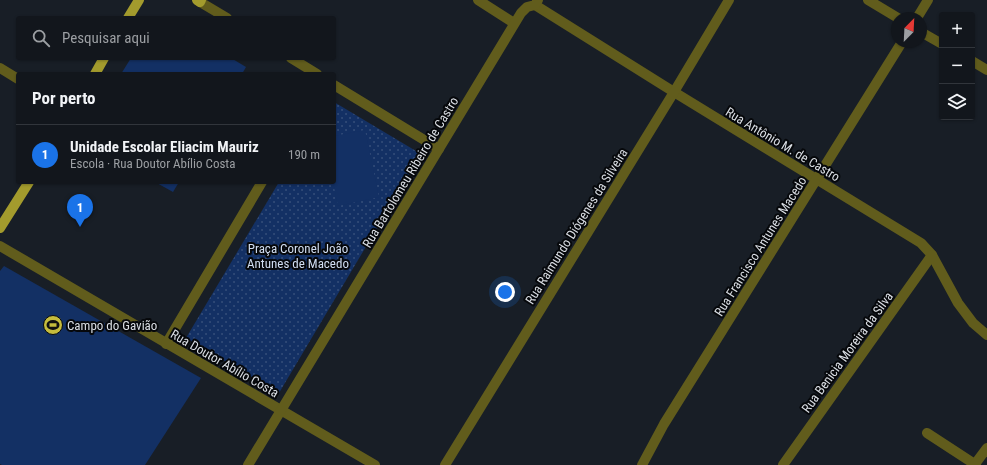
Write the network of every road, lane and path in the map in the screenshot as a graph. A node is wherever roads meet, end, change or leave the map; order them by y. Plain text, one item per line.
1 (138, 0) edge
2 (199, 0) edge
3 (478, 0) edge
4 (729, 0) edge
5 (868, 0) edge
6 (928, 0) edge
7 (536, 2) edge
8 (921, 12) edge
9 (891, 14) edge
10 (129, 16) edge
11 (224, 16) edge
12 (514, 23) junction
13 (927, 35) edge
14 (939, 42) edge
15 (898, 48) edge
16 (103, 60) edge
17 (294, 60) edge
18 (975, 63) edge
19 (0, 68) edge
20 (987, 70) edge
21 (96, 72) edge
22 (314, 72) edge
23 (16, 78) edge
24 (336, 86) edge
25 (674, 92) junction
26 (439, 149) junction
27 (816, 180) junction
28 (28, 184) edge
29 (261, 184) edge
30 (0, 228) edge
31 (0, 246) edge
32 (932, 255) junction
33 (987, 335) edge
34 (166, 344) junction
35 (281, 410) junction
36 (927, 433) dead end
37 (987, 448) edge
38 (248, 465) edge
39 (375, 465) edge
40 (445, 465) edge
41 (642, 465) edge
42 (783, 465) edge
43 (975, 465) edge

1 - 10 main road
2 - 11 street
3 - 12 street
4 - 25 street, Rua Raimundo Diógenes da Silveira
5 - 9 street
6 - 8 street
7 - 12 street, Rua Bartolomeu Ribeiro de Castro
7 - 25 street, Rua Antônio M. de Castro
12 - 26 street, Rua Bartolomeu Ribeiro de Castro
13 - 14 street
15 - 27 street, Rua Francisco Antunes Macedo
16 - 21 main road
17 - 22 street
18 - 20 street
19 - 23 street
24 - 26 street
25 - 27 street, Rua Antônio M. de Castro
25 - 40 street, Rua Raimundo Diógenes da Silveira
26 - 35 street, Rua Bartolomeu Ribeiro de Castro
27 - 32 street, Rua Antônio M. de Castro
27 - 41 street, Rua Francisco Antunes Macedo
28 - 30 main road
29 - 34 street
31 - 34 street, Rua Doutor Abílio Costa
32 - 33 street, Rua Antônio M. de Castro
32 - 42 street, Rua Benicia Moreira da Silva
34 - 35 street, Rua Doutor Abílio Costa
35 - 38 street, Rua Bartolomeu Ribeiro de Castro
35 - 39 street, Rua Doutor Abílio Costa
36 - 43 street
37 - 43 street

